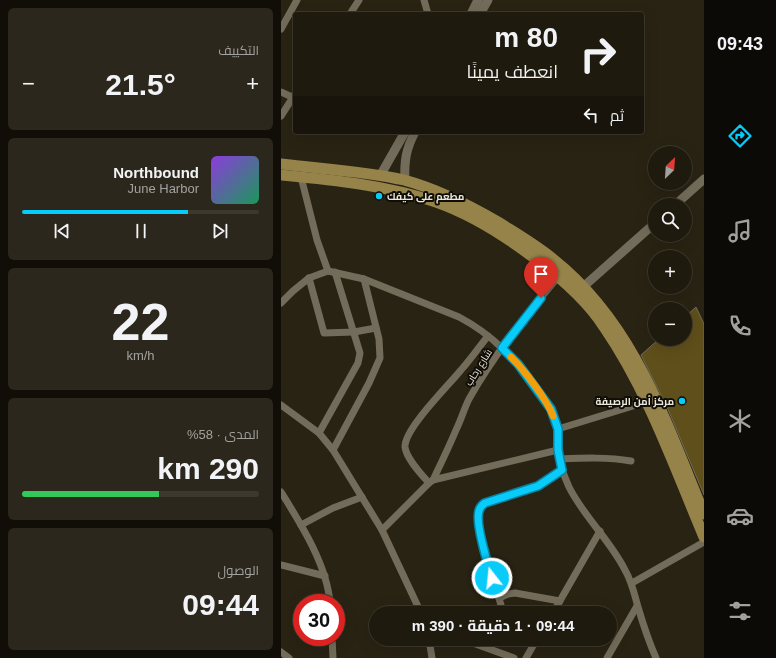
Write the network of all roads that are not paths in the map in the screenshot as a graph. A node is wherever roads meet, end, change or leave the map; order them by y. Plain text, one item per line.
1 (297, 0) edge
2 (359, 0) edge
3 (424, 0) edge
4 (478, 0) edge
5 (488, 0) edge
6 (353, 12) edge
7 (427, 12) edge
8 (472, 12) edge
9 (482, 12) edge
10 (281, 30) edge
11 (281, 92) edge
12 (293, 95) edge
13 (293, 97) edge
14 (281, 116) edge
15 (404, 134) edge
16 (414, 134) edge
17 (281, 164) edge
18 (281, 175) edge
19 (380, 176) junction
20 (301, 177) junction
21 (704, 179) edge
22 (405, 181) junction
23 (417, 184) junction
24 (413, 195) junction
25 (683, 198) edge
26 (648, 229) edge
27 (332, 271) junction
28 (559, 276) junction
29 (309, 278) junction
30 (364, 279) junction
31 (583, 287) junction
32 (281, 303) edge
33 (376, 328) junction
34 (354, 332) junction
35 (487, 336) junction
36 (502, 348) junction
37 (646, 402) junction
38 (281, 405) edge
39 (558, 429) junction
40 (319, 433) junction
41 (667, 437) junction
42 (333, 450) junction
43 (558, 450) junction
44 (560, 460) junction
45 (631, 461) dead end
46 (562, 470) junction
47 (431, 481) junction
48 (281, 492) edge
49 (362, 497) junction
50 (704, 514) edge
51 (301, 525) junction
52 (382, 530) junction
53 (600, 531) junction
54 (704, 537) edge
55 (704, 542) edge
56 (281, 565) edge
57 (325, 576) junction
58 (632, 584) junction
59 (328, 594) edge
60 (499, 598) junction
61 (560, 601) junction
62 (418, 606) edge
63 (501, 606) edge
64 (557, 606) edge
65 (637, 606) junction
66 (332, 646) edge
67 (430, 646) edge
68 (481, 646) edge
69 (533, 646) edge
70 (281, 652) edge
71 (288, 658) edge
72 (333, 658) edge
73 (432, 658) edge
74 (514, 658) edge
75 (526, 658) edge
76 (607, 658) edge
77 (656, 658) edge

1 - 10 street
2 - 6 street
3 - 7 street
4 - 8 street
5 - 9 street
11 - 12 street
13 - 14 street
15 - 19 street
16 - 22 street
17 - 19 main road
18 - 20 main road
19 - 22 main road
20 - 24 main road
20 - 27 street
21 - 25 street
22 - 23 main road
23 - 24 main road
23 - 31 main road
24 - 28 main road
26 - 31 street
27 - 29 street
27 - 30 street
27 - 34 street
28 - 36 street, شارع رحاب
28 - 37 main road
29 - 32 street
29 - 34 street
30 - 33 street
30 - 35 street
31 - 41 main road
33 - 34 street
33 - 42 street
34 - 40 street
35 - 36 street
35 - 47 street
36 - 39 street
36 - 47 street, شارع رحاب
37 - 39 street
37 - 41 main road
38 - 40 street
39 - 43 street
40 - 42 street
41 - 50 main road
41 - 54 main road
42 - 49 street
43 - 44 street
43 - 47 street
44 - 45 street
44 - 46 street
46 - 53 street
46 - 60 street
47 - 52 street
48 - 51 street
49 - 51 street
49 - 52 street
51 - 57 street
52 - 62 street
53 - 58 street
53 - 61 street
55 - 58 street
56 - 57 street
57 - 59 street
58 - 65 street
60 - 61 street
60 - 63 street
61 - 64 street
65 - 76 street
65 - 77 street
66 - 72 street
67 - 73 street
68 - 74 street
69 - 75 street
70 - 71 street

